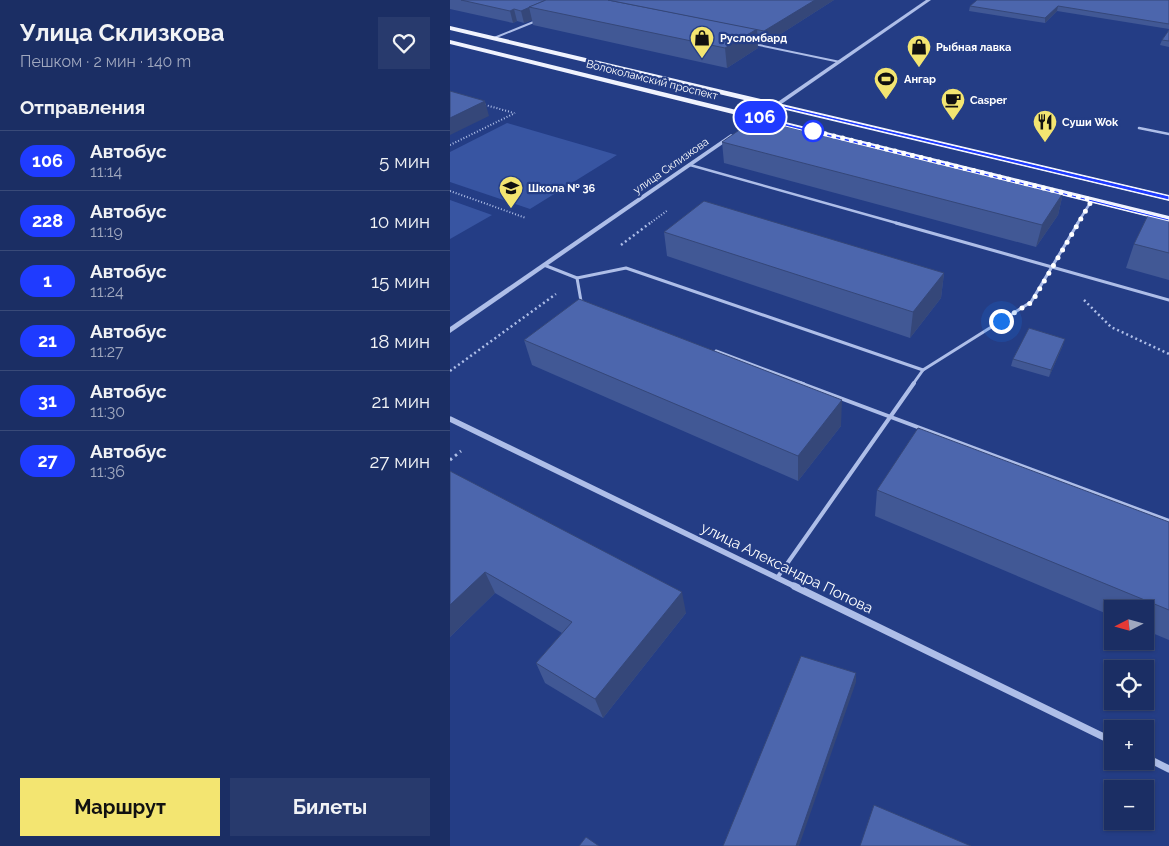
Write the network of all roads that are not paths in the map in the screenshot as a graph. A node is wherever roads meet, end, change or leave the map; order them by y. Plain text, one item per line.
1 (928, 0) edge
2 (543, 18) edge
3 (450, 28) edge
4 (494, 38) junction
5 (450, 42) edge
6 (745, 43) edge
7 (840, 62) junction
8 (778, 105) junction
9 (759, 118) junction
10 (747, 125) edge
11 (1139, 128) dead end
12 (734, 134) edge
13 (1169, 134) edge
14 (690, 165) junction
15 (1169, 198) edge
16 (1092, 200) junction
17 (1169, 219) edge
18 (544, 266) junction
19 (1052, 268) junction
20 (577, 278) junction
21 (1169, 300) edge
22 (590, 304) edge
23 (450, 331) edge
24 (708, 349) edge
25 (923, 370) junction
26 (890, 417) junction
27 (450, 419) edge
28 (1169, 521) edge
29 (776, 578) junction
30 (1104, 737) edge
31 (1154, 762) edge
32 (1169, 769) edge

1 - 7 street
2 - 4 lane
3 - 4 main road, Волоколамский проспект
4 - 8 main road, Волоколамский проспект
5 - 9 main road, Волоколамский проспект
6 - 7 lane
7 - 8 street
8 - 9 street
8 - 15 main road, Волоколамский проспект
9 - 10 street
9 - 16 main road, Волоколамский проспект
11 - 13 lane
12 - 14 street, улица Склизкова
14 - 18 street, улица Склизкова
14 - 19 lane
16 - 17 main road, Волоколамский проспект
16 - 19 lane
18 - 20 lane
18 - 23 street, улица Склизкова
19 - 21 lane
19 - 25 lane
20 - 22 lane
20 - 25 lane
24 - 26 lane
25 - 26 lane
26 - 28 lane
26 - 29 lane
27 - 29 street, улица Александра Попова
29 - 30 street, улица Александра Попова
31 - 32 street

